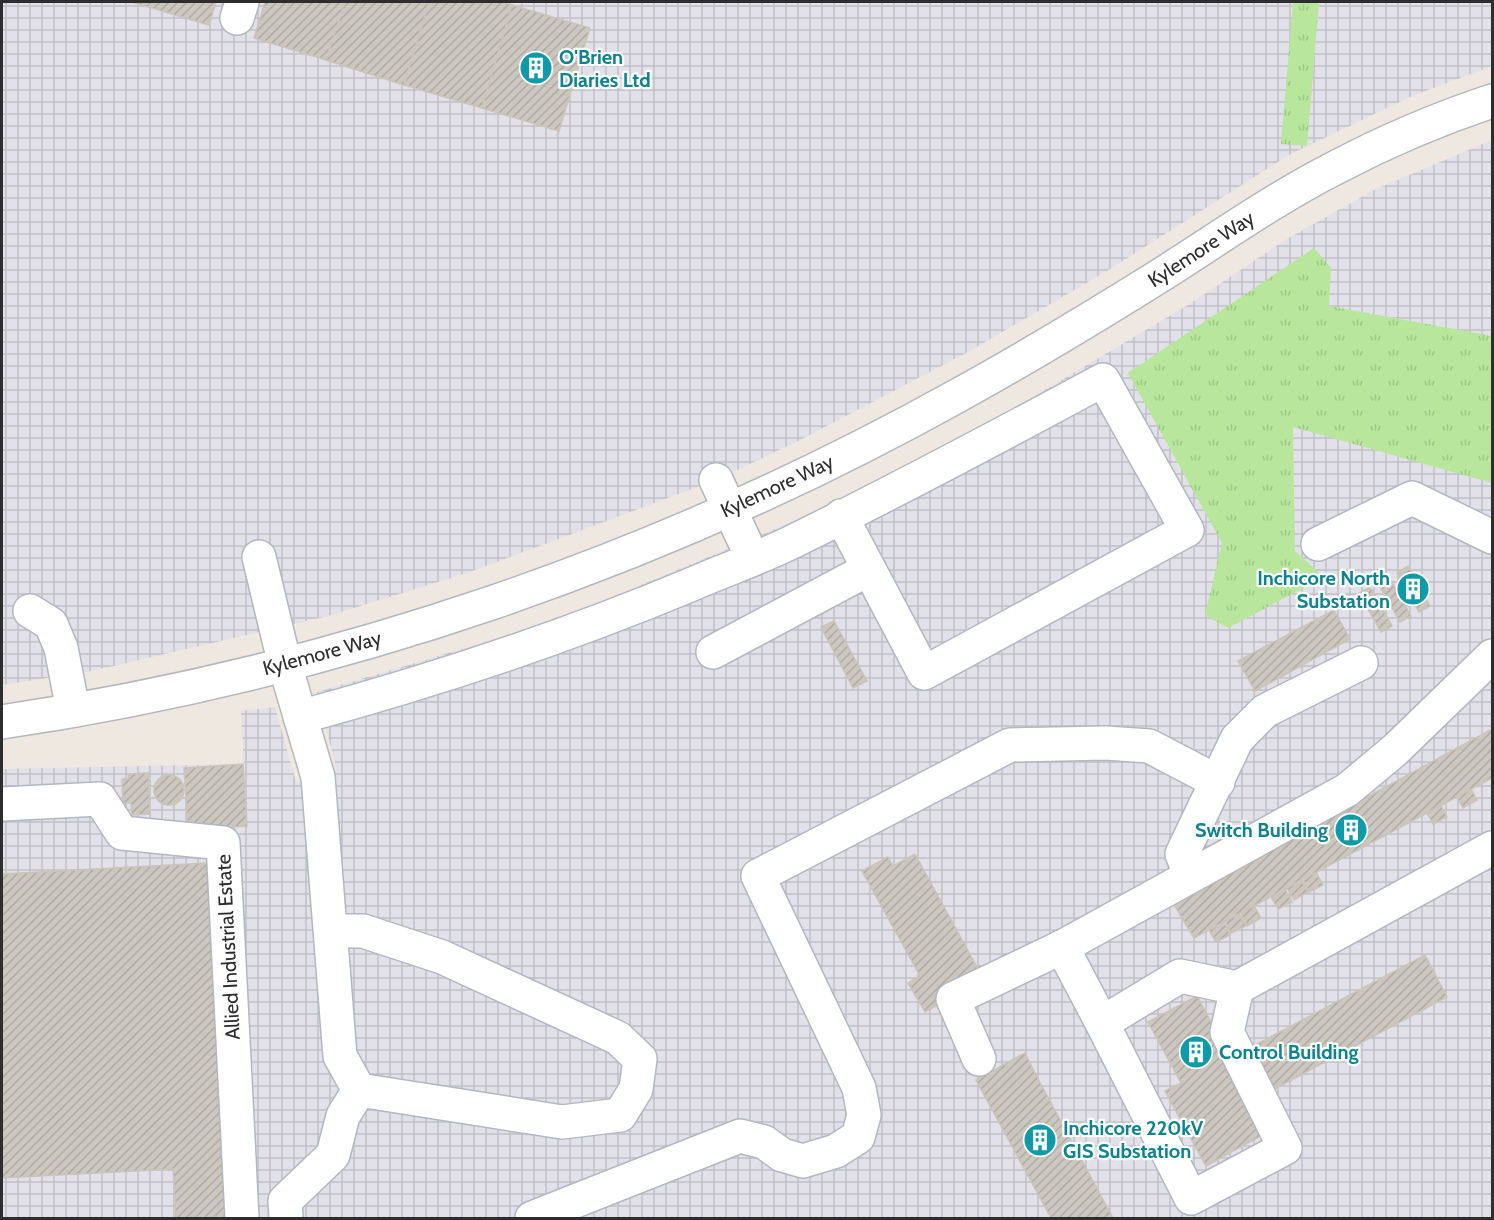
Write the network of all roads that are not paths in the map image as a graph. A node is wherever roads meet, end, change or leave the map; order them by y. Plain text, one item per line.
1 (1492, 100) edge
2 (716, 480) dead end
3 (729, 509) junction
4 (841, 516) junction
5 (1492, 537) edge
6 (745, 542) dead end
7 (1318, 544) dead end
8 (259, 557) dead end
9 (869, 569) junction
10 (30, 610) dead end
11 (713, 652) dead end
12 (1492, 656) edge
13 (1361, 663) dead end
14 (285, 665) junction
15 (73, 710) junction
16 (300, 717) junction
17 (2, 722) edge
18 (1218, 782) junction
19 (2, 804) edge
20 (1492, 848) edge
21 (1190, 875) junction
22 (330, 931) junction
23 (1062, 947) junction
24 (1237, 988) junction
25 (1102, 1023) junction
26 (979, 1059) dead end
27 (359, 1090) junction
28 (1192, 1208) edge
29 (243, 1218) edge
30 (286, 1218) edge
31 (532, 1218) edge

1 - 3 street, Kylemore Way
2 - 3 street
3 - 6 street
3 - 14 street, Kylemore Way
4 - 9 street
4 - 9 street
4 - 16 street
5 - 7 street
8 - 14 street
9 - 11 street
10 - 15 street
12 - 21 street
13 - 18 street
14 - 15 street, Kylemore Way
14 - 16 street
15 - 17 street, Kylemore Way
16 - 22 street
18 - 21 street
18 - 31 street
19 - 29 street, Allied Industrial Estate
20 - 24 street
21 - 23 street
22 - 27 street
22 - 27 street
23 - 25 street
23 - 26 street
24 - 25 street
24 - 28 street
25 - 28 street
27 - 30 street

